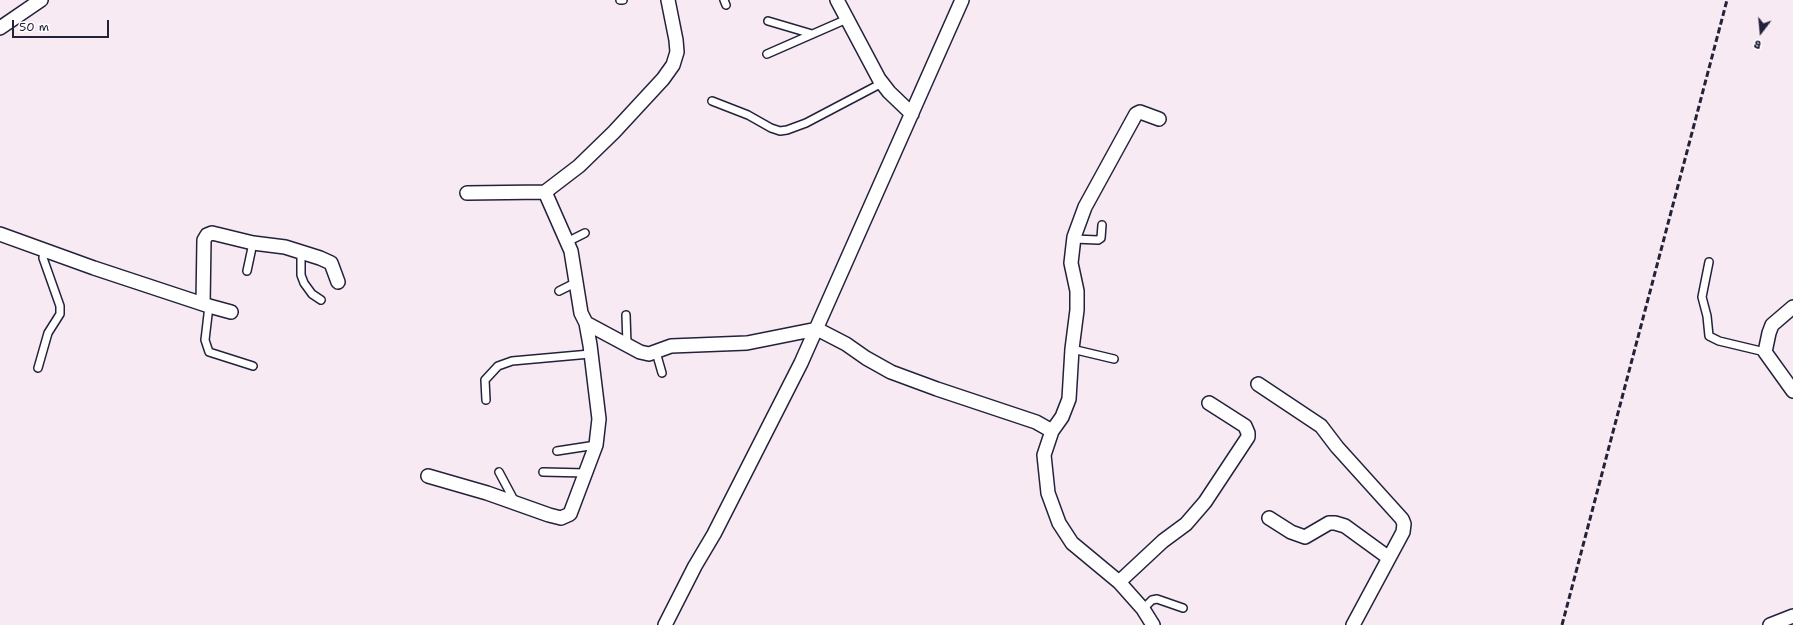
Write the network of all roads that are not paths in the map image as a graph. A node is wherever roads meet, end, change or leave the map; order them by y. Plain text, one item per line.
1 (41, 0) edge
2 (620, 0) edge
3 (623, 0) edge
4 (668, 0) edge
5 (838, 0) edge
6 (962, 0) edge
7 (847, 19) junction
8 (768, 21) dead end
9 (0, 28) edge
10 (812, 34) junction
11 (767, 54) dead end
12 (882, 83) junction
13 (712, 101) dead end
14 (912, 114) junction
15 (1159, 119) dead end
16 (545, 192) junction
17 (467, 193) dead end
18 (1102, 225) dead end
19 (585, 233) dead end
20 (0, 236) edge
21 (1074, 239) junction
22 (567, 242) junction
23 (253, 243) junction
24 (44, 251) junction
25 (301, 252) junction
26 (1709, 262) dead end
27 (247, 270) dead end
28 (338, 282) dead end
29 (577, 282) junction
30 (559, 291) dead end
31 (321, 300) dead end
32 (206, 305) junction
33 (1793, 307) edge
34 (231, 312) dead end
35 (626, 315) dead end
36 (586, 323) junction
37 (817, 329) junction
38 (627, 345) junction
39 (1072, 349) junction
40 (656, 352) junction
41 (1765, 352) junction
42 (590, 354) junction
43 (1114, 359) dead end
44 (253, 366) dead end
45 (38, 368) dead end
46 (662, 374) dead end
47 (1258, 384) dead end
48 (1793, 391) edge
49 (486, 400) dead end
50 (1210, 403) dead end
51 (1052, 431) junction
52 (596, 445) junction
53 (557, 451) dead end
54 (499, 472) dead end
55 (543, 472) dead end
56 (586, 473) junction
57 (428, 476) dead end
58 (516, 503) junction
59 (1269, 518) dead end
60 (1389, 558) junction
61 (1119, 582) junction
62 (1183, 608) dead end
63 (1143, 609) junction
64 (1793, 616) edge
65 (666, 625) edge
66 (1153, 625) edge
67 (1353, 625) edge
68 (1770, 625) edge

1 - 9 street
2 - 3 lane
4 - 16 street
5 - 7 street
6 - 14 street
7 - 10 lane
7 - 12 street
8 - 10 lane
10 - 11 lane
12 - 13 lane
12 - 14 street
14 - 37 street
15 - 21 street
16 - 17 street
16 - 22 street
18 - 21 lane
19 - 22 lane
20 - 24 street
21 - 39 street
22 - 29 street
23 - 25 street
23 - 27 lane
23 - 32 street
24 - 32 street
24 - 45 lane
25 - 28 street
25 - 31 lane
26 - 41 lane
29 - 30 lane
29 - 36 street
32 - 34 street
32 - 44 lane
33 - 41 street
35 - 38 lane
36 - 38 street
36 - 42 street
37 - 40 street
37 - 51 street
37 - 65 street
38 - 40 street
39 - 43 lane
39 - 51 street
40 - 46 lane
41 - 48 street
42 - 49 lane
42 - 52 street
47 - 60 street
50 - 61 street
51 - 61 street
52 - 53 lane
52 - 56 street
54 - 58 lane
55 - 56 lane
56 - 58 street
57 - 58 street
59 - 60 street
60 - 67 street
61 - 63 street
62 - 63 lane
63 - 66 street
64 - 68 street

